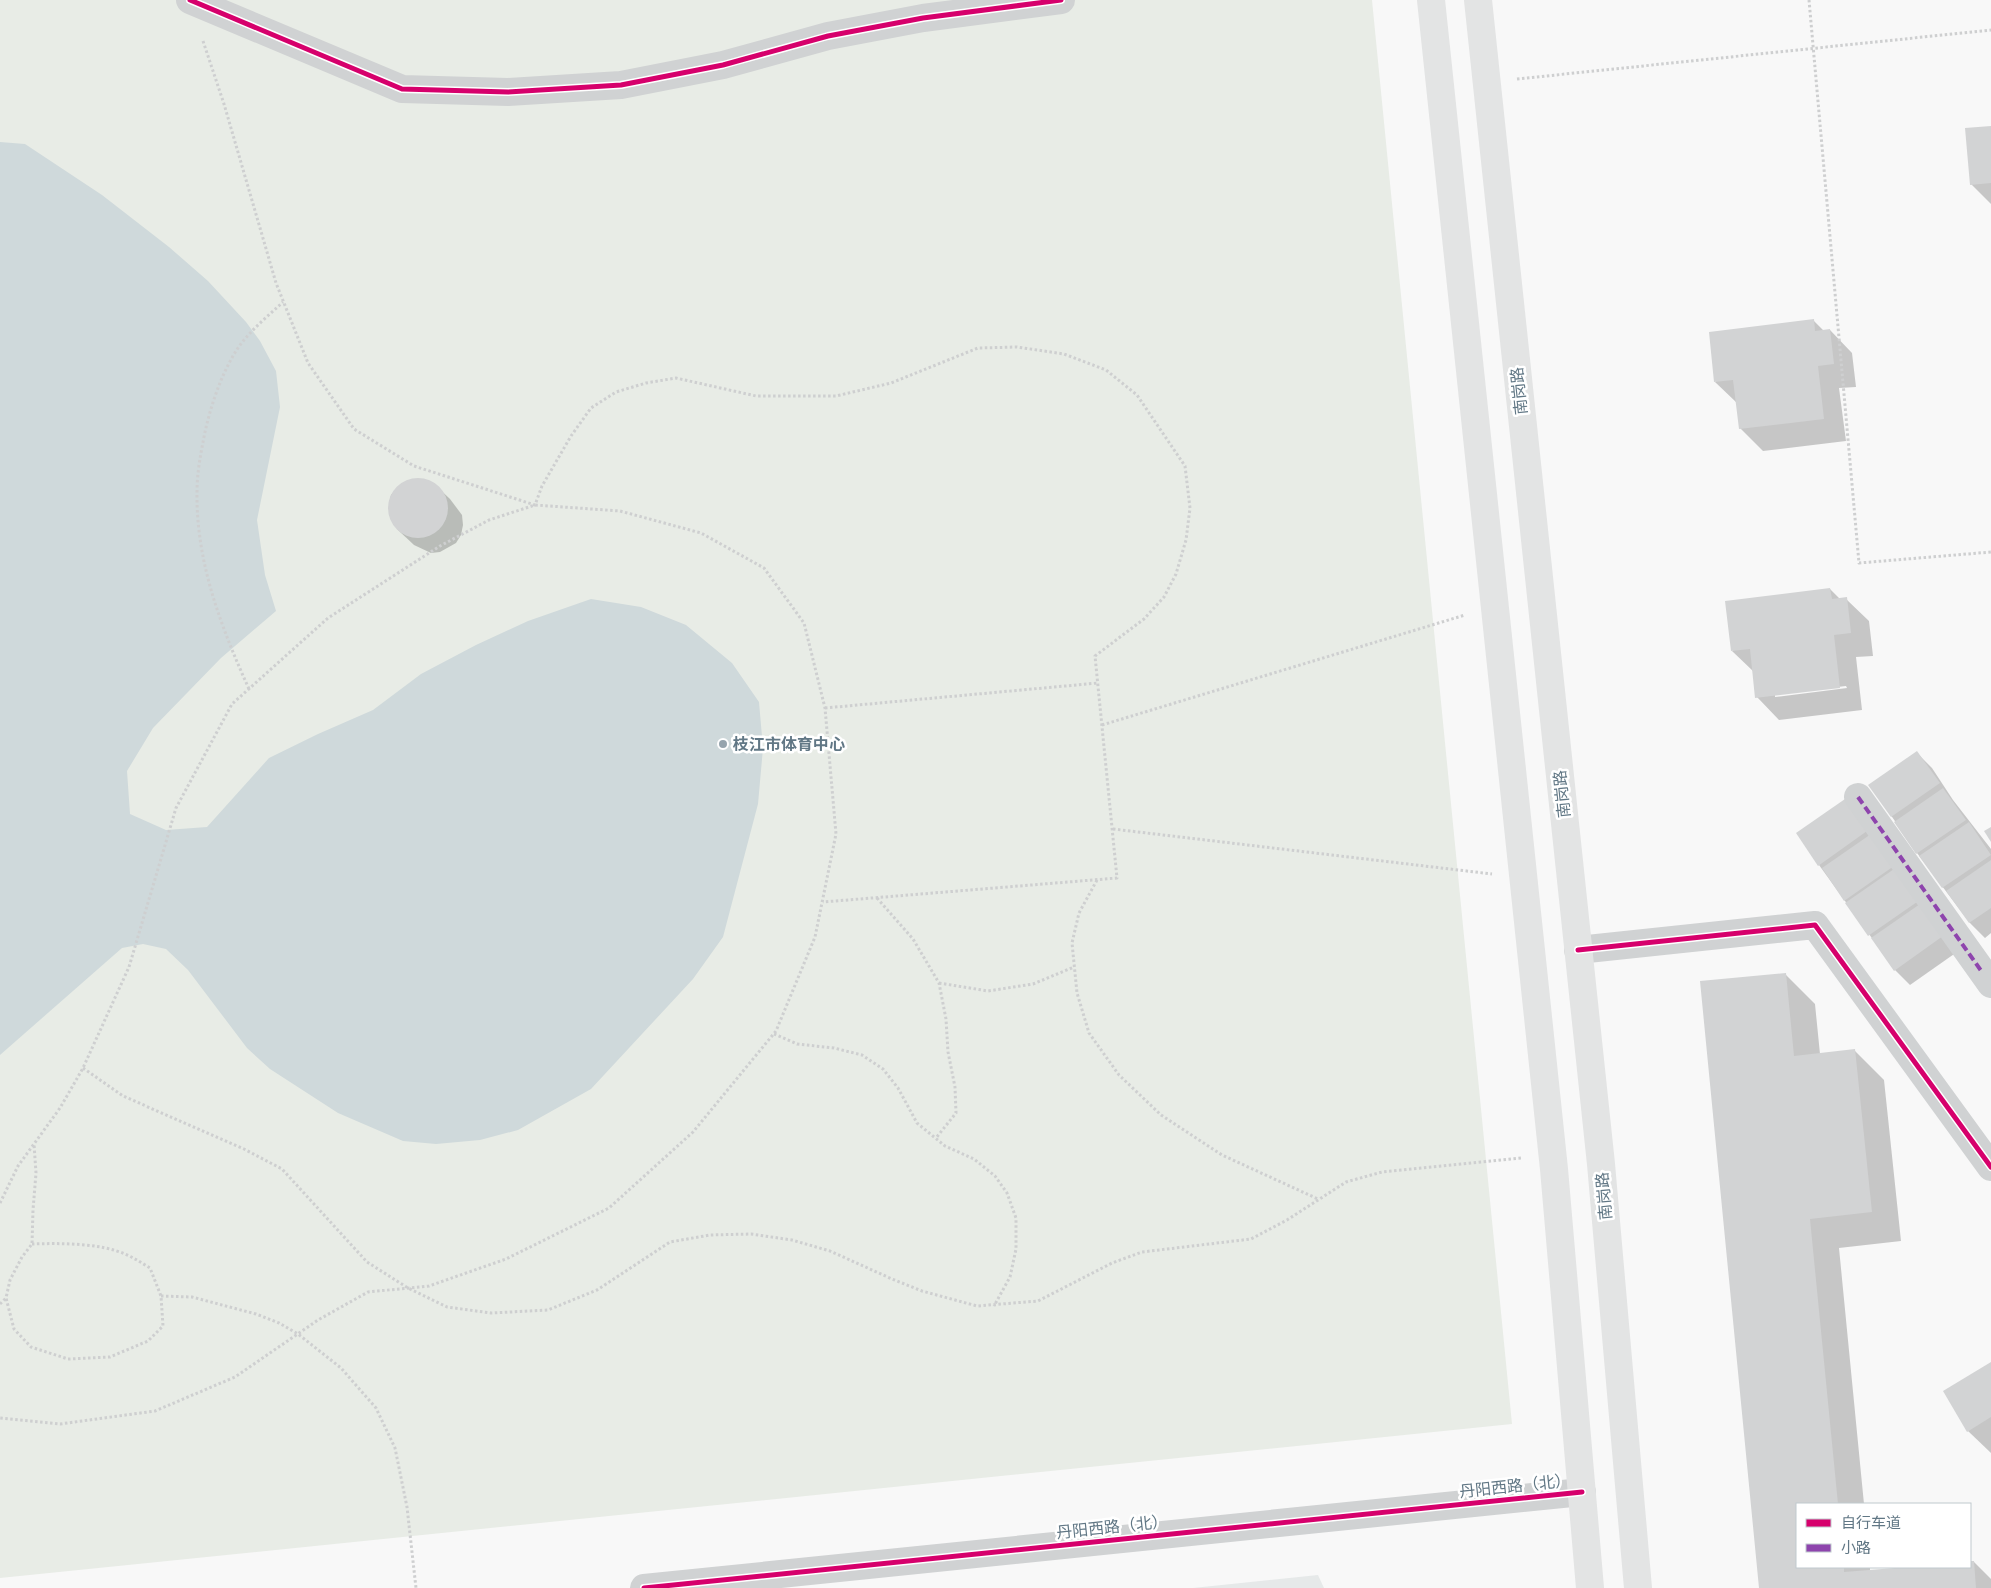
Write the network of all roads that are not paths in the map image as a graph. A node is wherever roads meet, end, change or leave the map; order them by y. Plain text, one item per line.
1 (190, 0) edge
2 (1061, 0) edge
3 (1431, 0) edge
4 (1478, 0) edge
5 (1858, 797) dead end
6 (1578, 950) junction
7 (1988, 974) edge
8 (1991, 1167) edge
9 (1582, 1492) junction
10 (644, 1588) edge
11 (1590, 1588) edge
12 (1638, 1588) edge

1 - 2 street
3 - 9 main road
4 - 6 main road, 南岗路
5 - 7 street
6 - 8 street
6 - 12 main road, 南岗路
9 - 10 street, 丹阳西路（北）
9 - 11 main road

